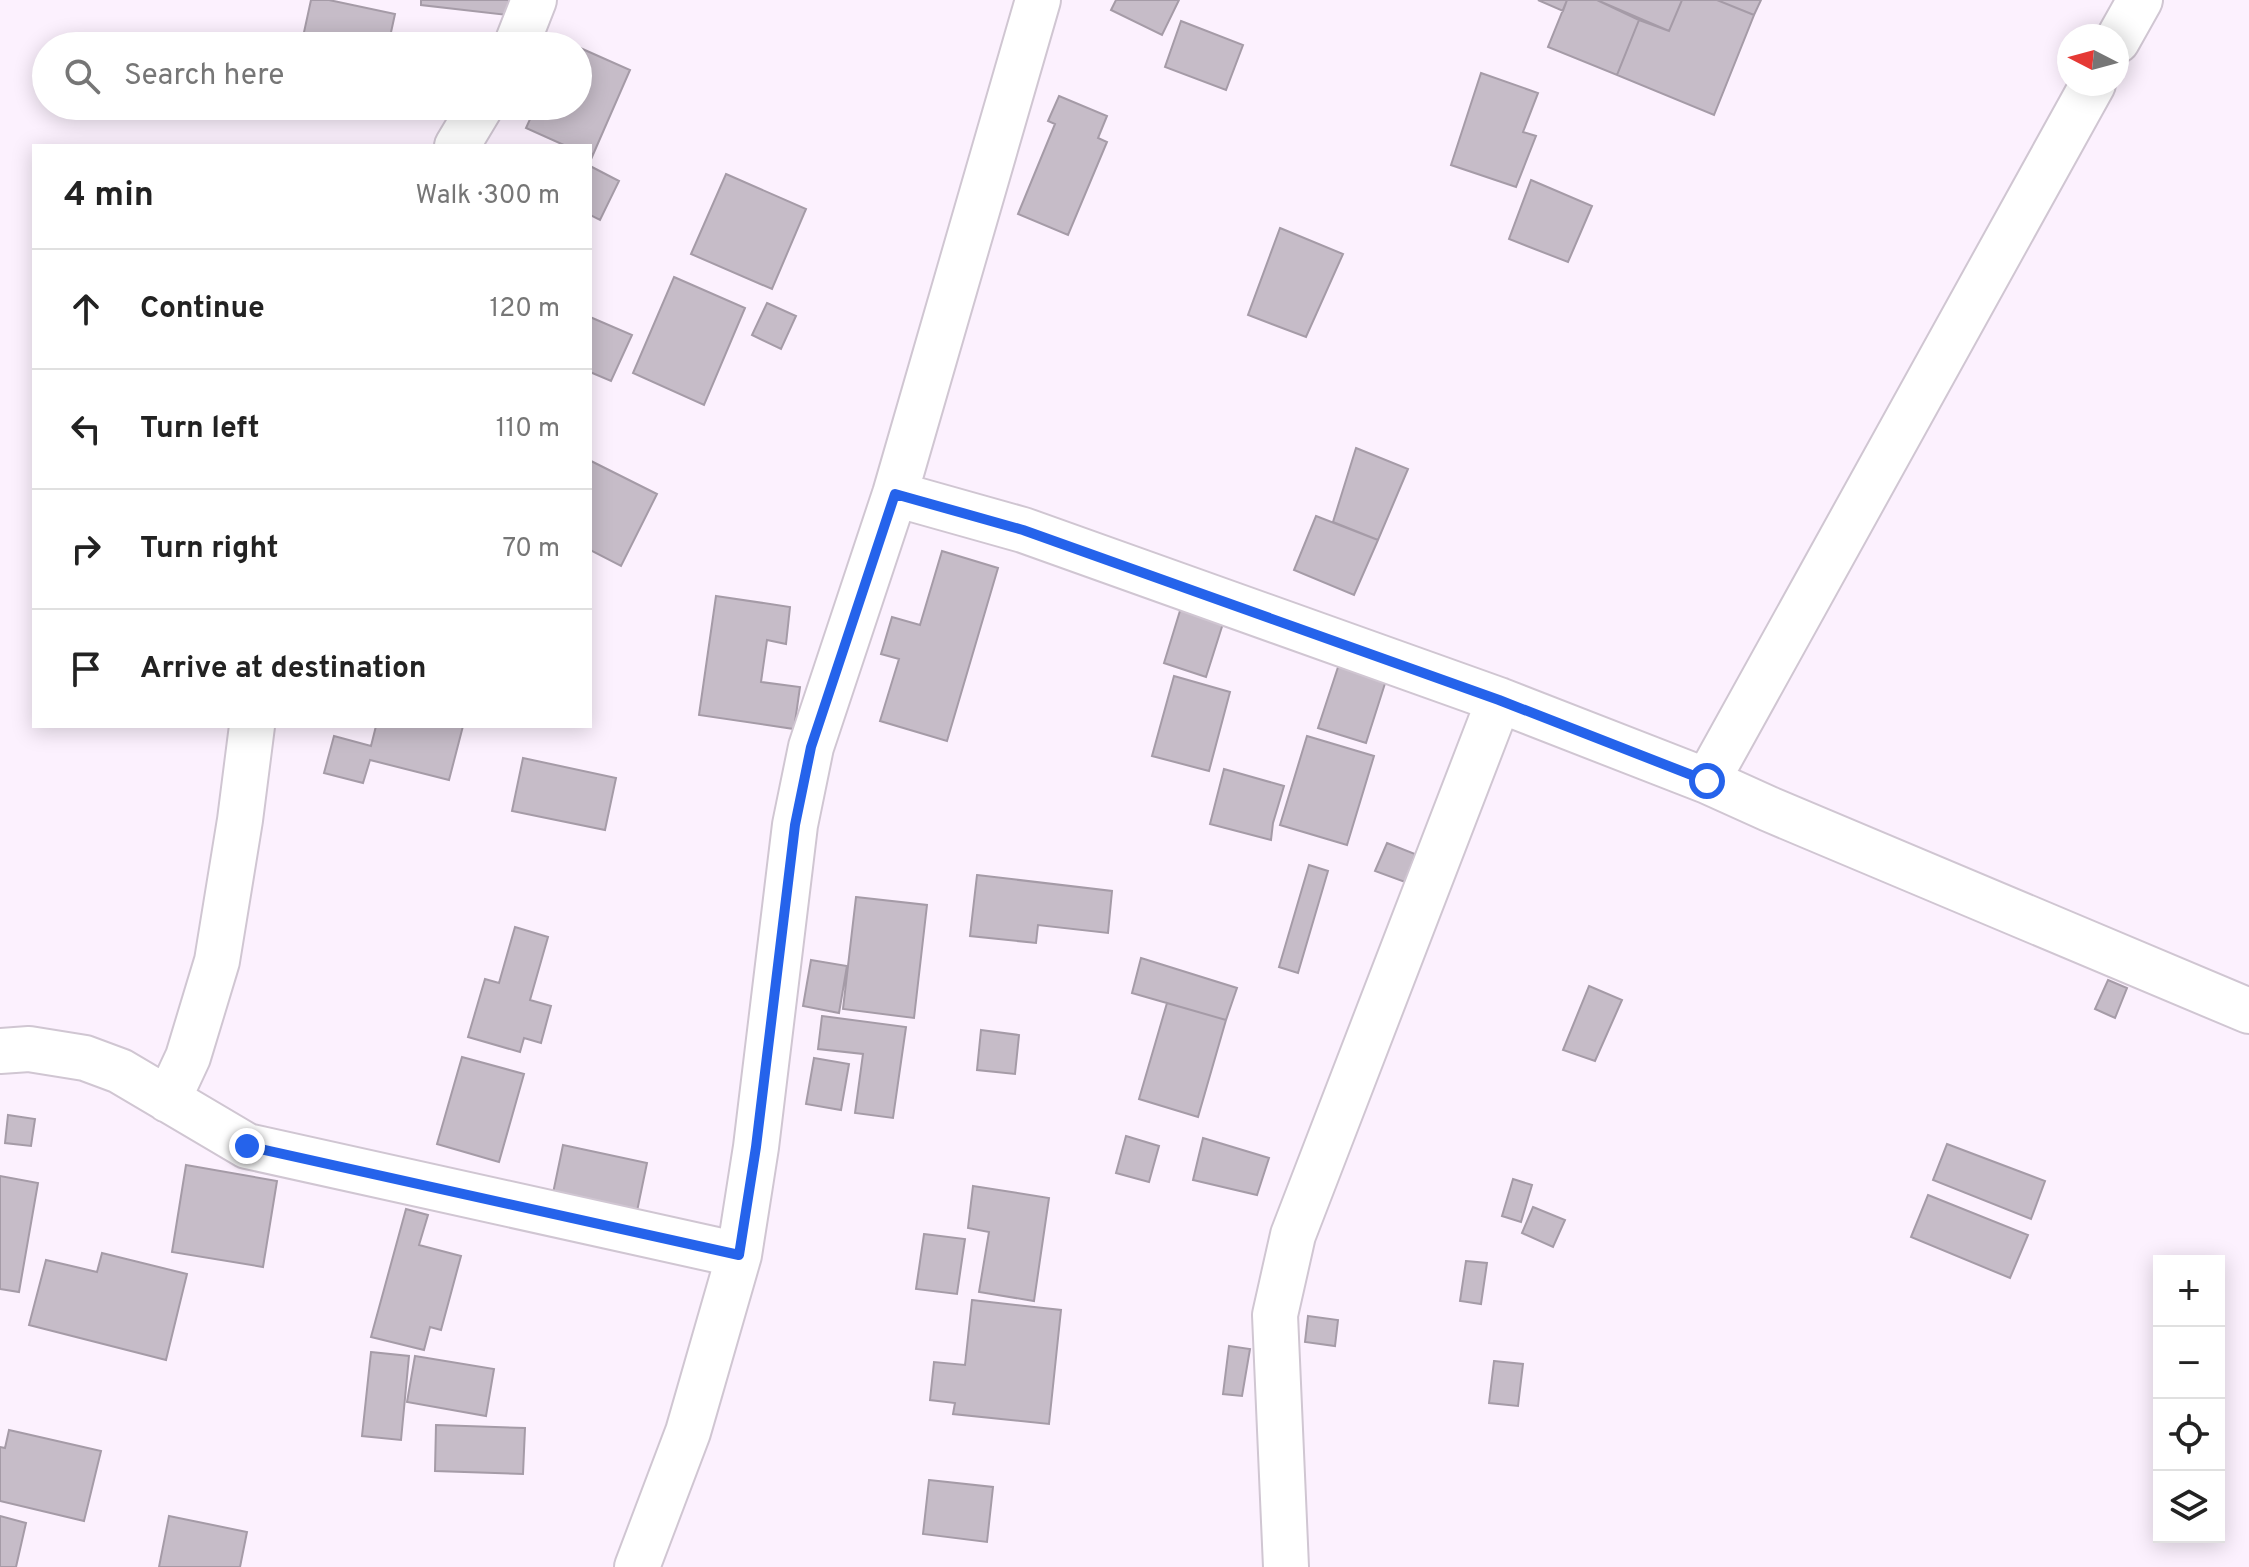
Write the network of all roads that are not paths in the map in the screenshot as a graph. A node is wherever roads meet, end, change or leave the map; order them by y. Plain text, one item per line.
1 (534, 0) edge
2 (1038, 0) edge
3 (2140, 0) edge
4 (2127, 24) edge
5 (521, 32) edge
6 (2086, 96) edge
7 (473, 120) edge
8 (458, 144) edge
9 (895, 494) junction
10 (1499, 700) junction
11 (252, 728) edge
12 (1707, 781) junction
13 (2249, 1011) edge
14 (0, 1051) edge
15 (168, 1100) junction
16 (739, 1255) junction
17 (637, 1567) edge
18 (1286, 1567) edge

1 - 5 street
2 - 9 street
3 - 4 street
6 - 12 street
7 - 8 street
9 - 10 street
9 - 16 street
10 - 12 street
10 - 18 street
11 - 15 street
12 - 13 street
14 - 15 street
15 - 16 street
16 - 17 street

